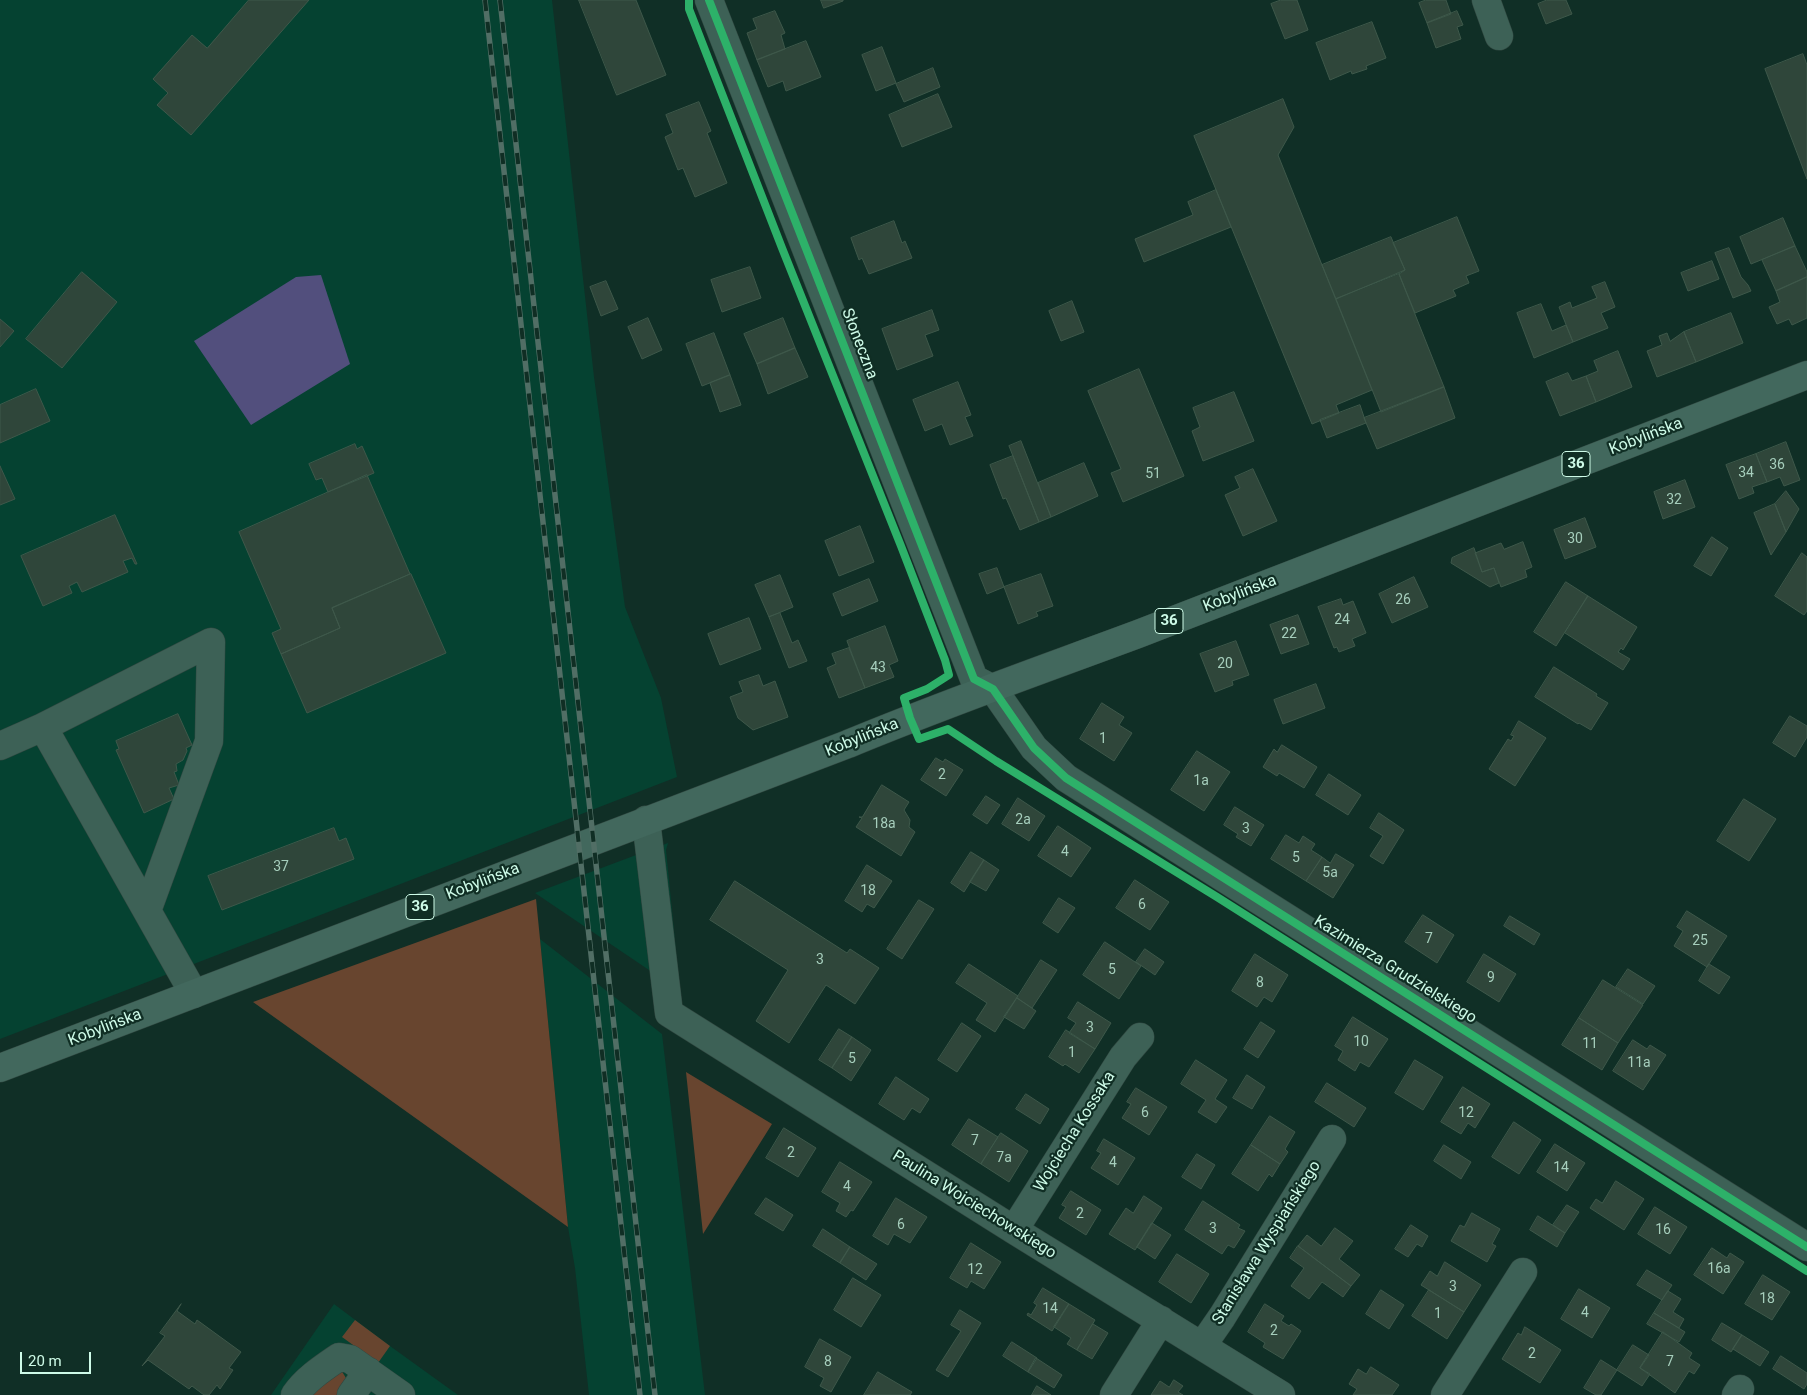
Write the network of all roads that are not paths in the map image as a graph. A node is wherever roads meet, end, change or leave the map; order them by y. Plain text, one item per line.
1 (709, 0) edge
2 (1486, 0) edge
3 (1498, 36) dead end
4 (1807, 375) edge
5 (993, 689) junction
6 (43, 727) junction
7 (0, 746) edge
8 (646, 820) junction
9 (147, 911) junction
10 (194, 994) junction
11 (1140, 1036) dead end
12 (0, 1068) edge
13 (1332, 1139) dead end
14 (1014, 1230) junction
15 (1807, 1247) edge
16 (1523, 1272) dead end
17 (1161, 1320) junction
18 (1202, 1346) junction
19 (368, 1371) junction
20 (295, 1395) edge
21 (351, 1395) edge
22 (401, 1395) edge
23 (1114, 1395) edge
24 (1281, 1395) edge
25 (1445, 1395) edge

1 - 5 street, Słoneczna
2 - 3 street
4 - 5 main road, Kobylińska / 36
5 - 8 main road, Kobylińska / 36
5 - 15 street, Kazimierza Grudzielskiego
6 - 7 street
6 - 9 street
6 - 9 street
8 - 10 main road, Kobylińska / 36
8 - 14 street, Paulina Wojciechowskiego
9 - 10 street
10 - 12 main road, Kobylińska / 36
11 - 14 street, Wojciecha Kossaka
13 - 18 street, Stanisława Wyspiańskiego
14 - 17 street, Paulina Wojciechowskiego
16 - 25 street
17 - 18 street, Paulina Wojciechowskiego
17 - 23 street
18 - 24 street, Paulina Wojciechowskiego
19 - 20 street
19 - 21 street
19 - 22 street

